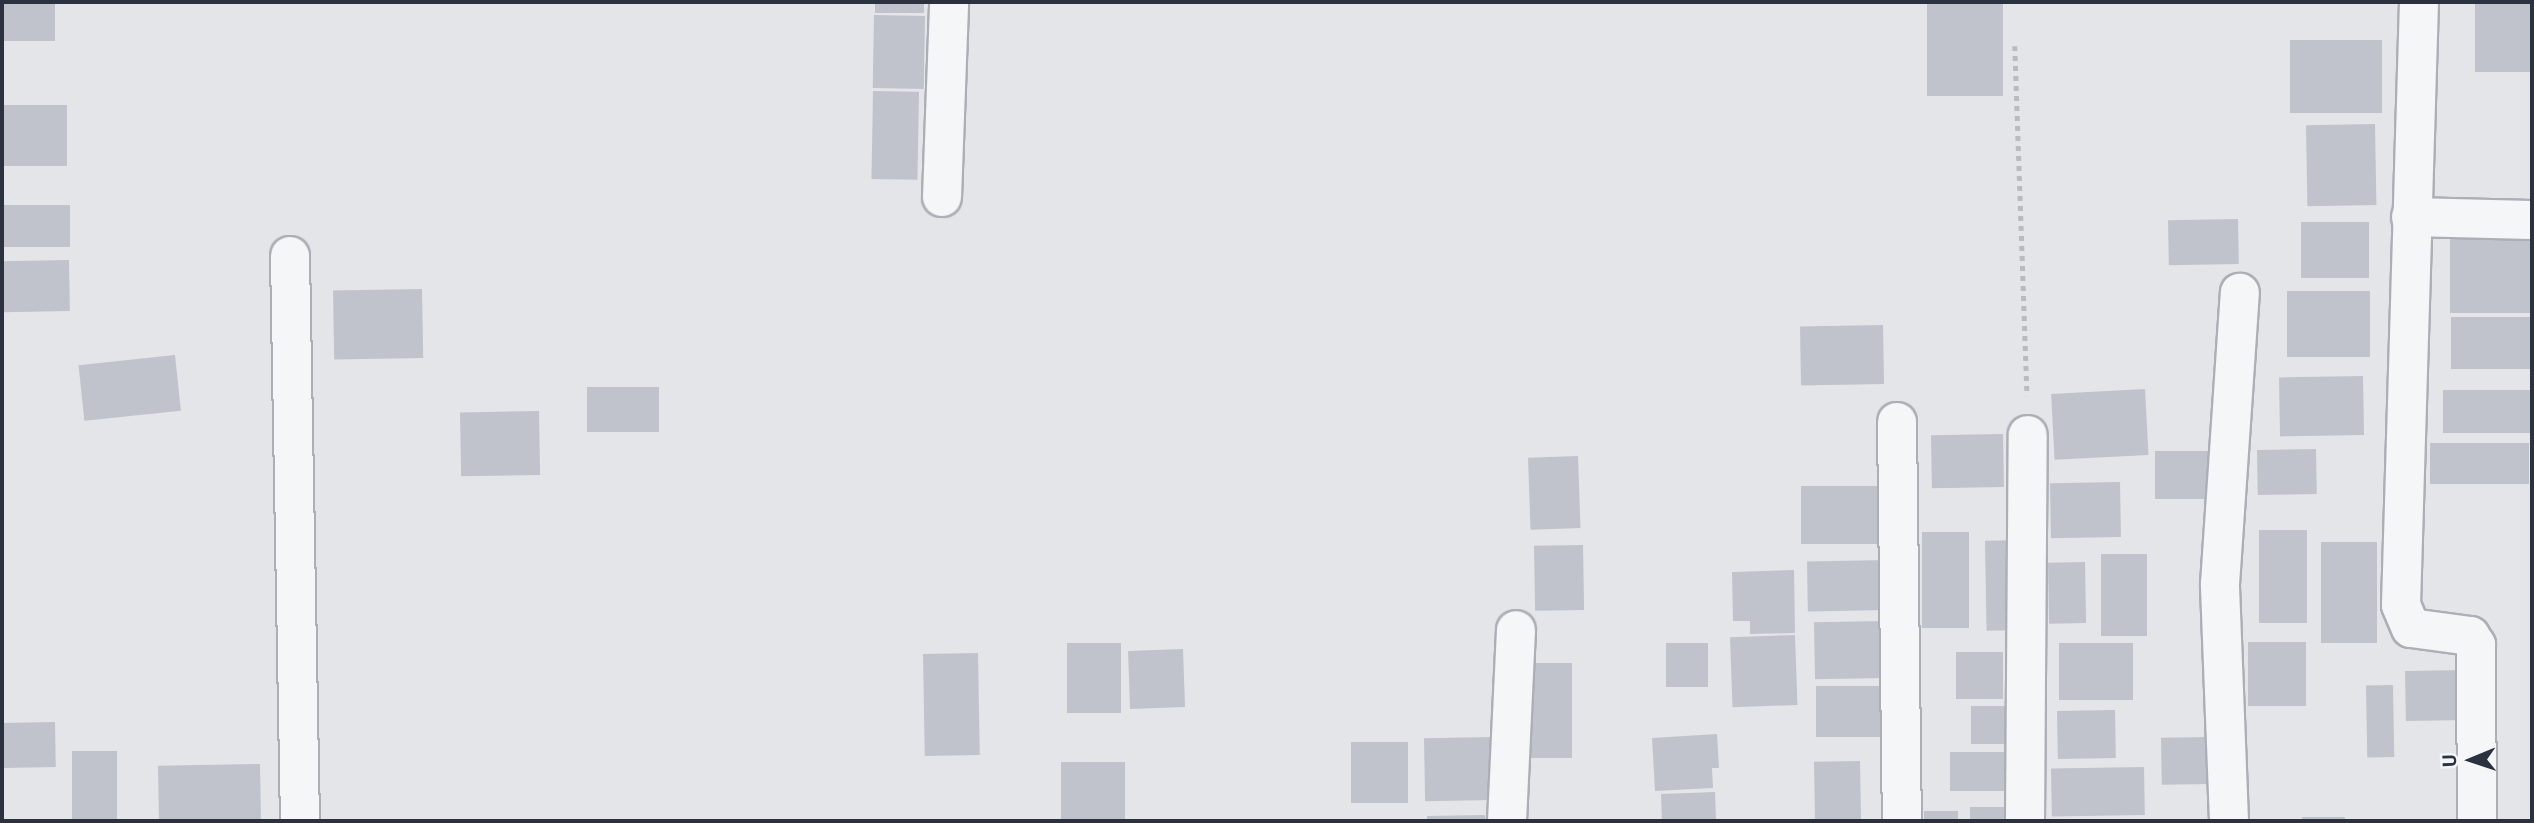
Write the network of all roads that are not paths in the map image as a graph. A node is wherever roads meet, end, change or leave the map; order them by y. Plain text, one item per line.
1 (949, 2) edge
2 (2419, 2) edge
3 (942, 197) dead end
4 (2412, 217) junction
5 (2532, 220) edge
6 (290, 256) dead end
7 (2239, 293) dead end
8 (1897, 422) dead end
9 (2028, 435) road end
10 (1516, 630) dead end
11 (300, 821) edge
12 (1507, 821) edge
13 (1902, 821) edge
14 (2025, 821) edge
15 (2229, 821) edge
16 (2477, 821) edge

1 - 3 street
2 - 4 street
4 - 5 street
4 - 16 street
6 - 11 street
7 - 15 street
8 - 13 street
9 - 14 street
10 - 12 street

